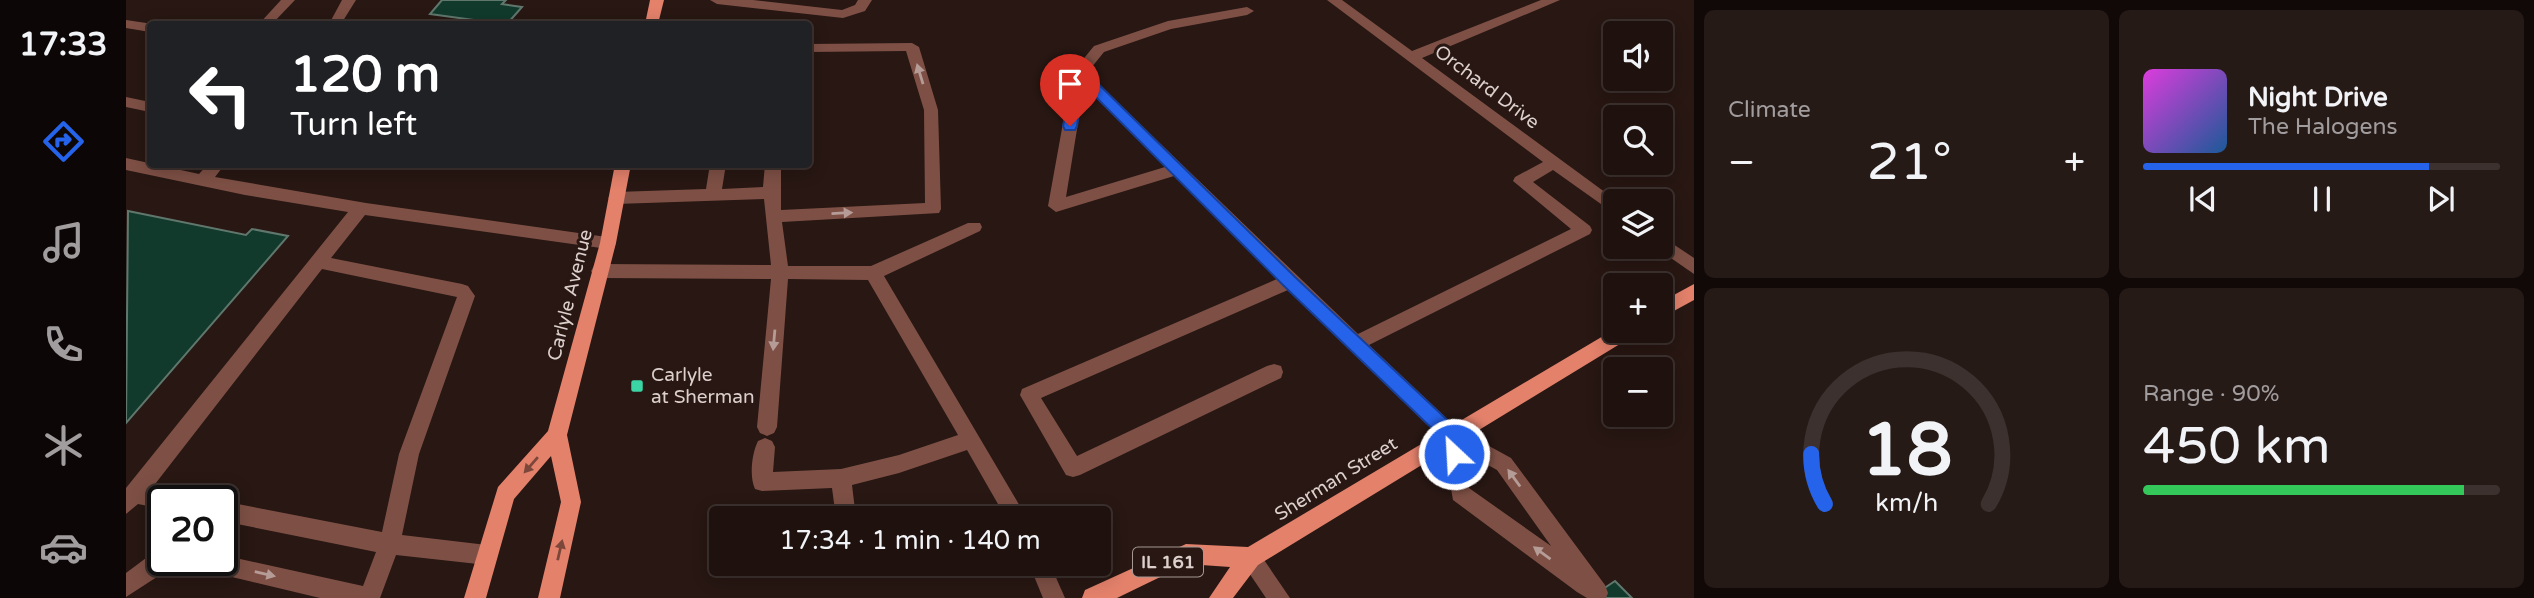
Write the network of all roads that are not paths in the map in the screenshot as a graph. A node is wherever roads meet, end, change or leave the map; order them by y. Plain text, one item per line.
1 (288, 0) edge
2 (349, 0) edge
3 (658, 0) edge
4 (771, 0) edge
5 (853, 0) edge
6 (865, 0) edge
7 (1334, 0) edge
8 (1553, 0) edge
9 (725, 1) edge
10 (756, 2) edge
11 (1247, 10) dead end
12 (268, 21) edge
13 (337, 21) edge
14 (653, 21) edge
15 (126, 24) edge
16 (147, 28) edge
17 (812, 48) edge
18 (1411, 57) junction
19 (1079, 73) junction
20 (126, 102) edge
21 (147, 106) edge
22 (1554, 163) junction
23 (126, 164) edge
24 (214, 168) edge
25 (622, 168) edge
26 (717, 168) edge
27 (774, 168) edge
28 (1178, 169) junction
29 (203, 180) junction
30 (771, 192) junction
31 (713, 194) junction
32 (616, 198) junction
33 (1603, 199) edge
34 (361, 208) junction
35 (774, 216) junction
36 (974, 227) dead end
37 (608, 243) junction
38 (1673, 251) edge
39 (318, 262) junction
40 (1694, 267) edge
41 (600, 271) junction
42 (780, 272) junction
43 (873, 273) junction
44 (1290, 281) junction
45 (1694, 291) edge
46 (1673, 304) edge
47 (1357, 343) junction
48 (1607, 343) edge
49 (1274, 372) dead end
50 (557, 435) junction
51 (1451, 435) junction
52 (971, 440) junction
53 (841, 478) junction
54 (130, 499) edge
55 (844, 506) edge
56 (1010, 506) edge
57 (238, 514) edge
58 (390, 544) junction
59 (487, 555) junction
60 (1250, 558) junction
61 (238, 569) edge
62 (147, 571) edge
63 (1045, 576) edge
64 (126, 586) edge
65 (369, 598) edge
66 (475, 598) edge
67 (549, 598) edge
68 (1054, 598) edge
69 (1093, 598) edge
70 (1220, 598) edge
71 (1279, 598) edge

1 - 12 street
2 - 13 street
3 - 14 main road
4 - 5 street
6 - 10 street
7 - 18 street, Orchard Drive
8 - 18 street
9 - 10 street
11 - 19 street
15 - 16 street
35 -> 17 street
18 - 22 street, Orchard Drive
19 - 28 street
19 - 28 street
20 - 21 street
22 - 33 street, Orchard Drive
22 - 47 street
23 - 29 street
24 - 29 street
25 - 32 main road, Carlyle Avenue
26 - 31 street
27 - 30 street
28 - 44 street
29 - 34 street
30 - 31 street
30 - 35 street
31 - 32 street
32 - 37 main road, Carlyle Avenue
34 - 37 street
34 - 39 street
35 - 42 street
36 - 43 street
37 - 41 main road, Carlyle Avenue
38 - 40 street
39 - 54 street
39 - 58 street
41 - 42 street
41 - 50 main road, Carlyle Avenue
42 - 43 street
42 -> 53 street
43 - 52 street
44 - 47 street
44 - 49 street
45 - 46 main road
47 - 51 street
48 - 51 main road, Sherman Street / IL 161
50 -> 59 main road, Carlyle Avenue
67 -> 50 main road, Carlyle Avenue
51 - 51 street
51 - 60 main road, Sherman Street / IL 161
52 - 53 street
52 - 56 street
53 - 55 street
57 - 58 street
58 - 59 street
58 - 65 street
59 - 66 main road, Carlyle Avenue
60 - 69 main road, IL 161
60 - 70 main road, Sherman Street / IL 161
60 - 71 street
61 -> 65 street
62 - 64 street
63 - 68 street

